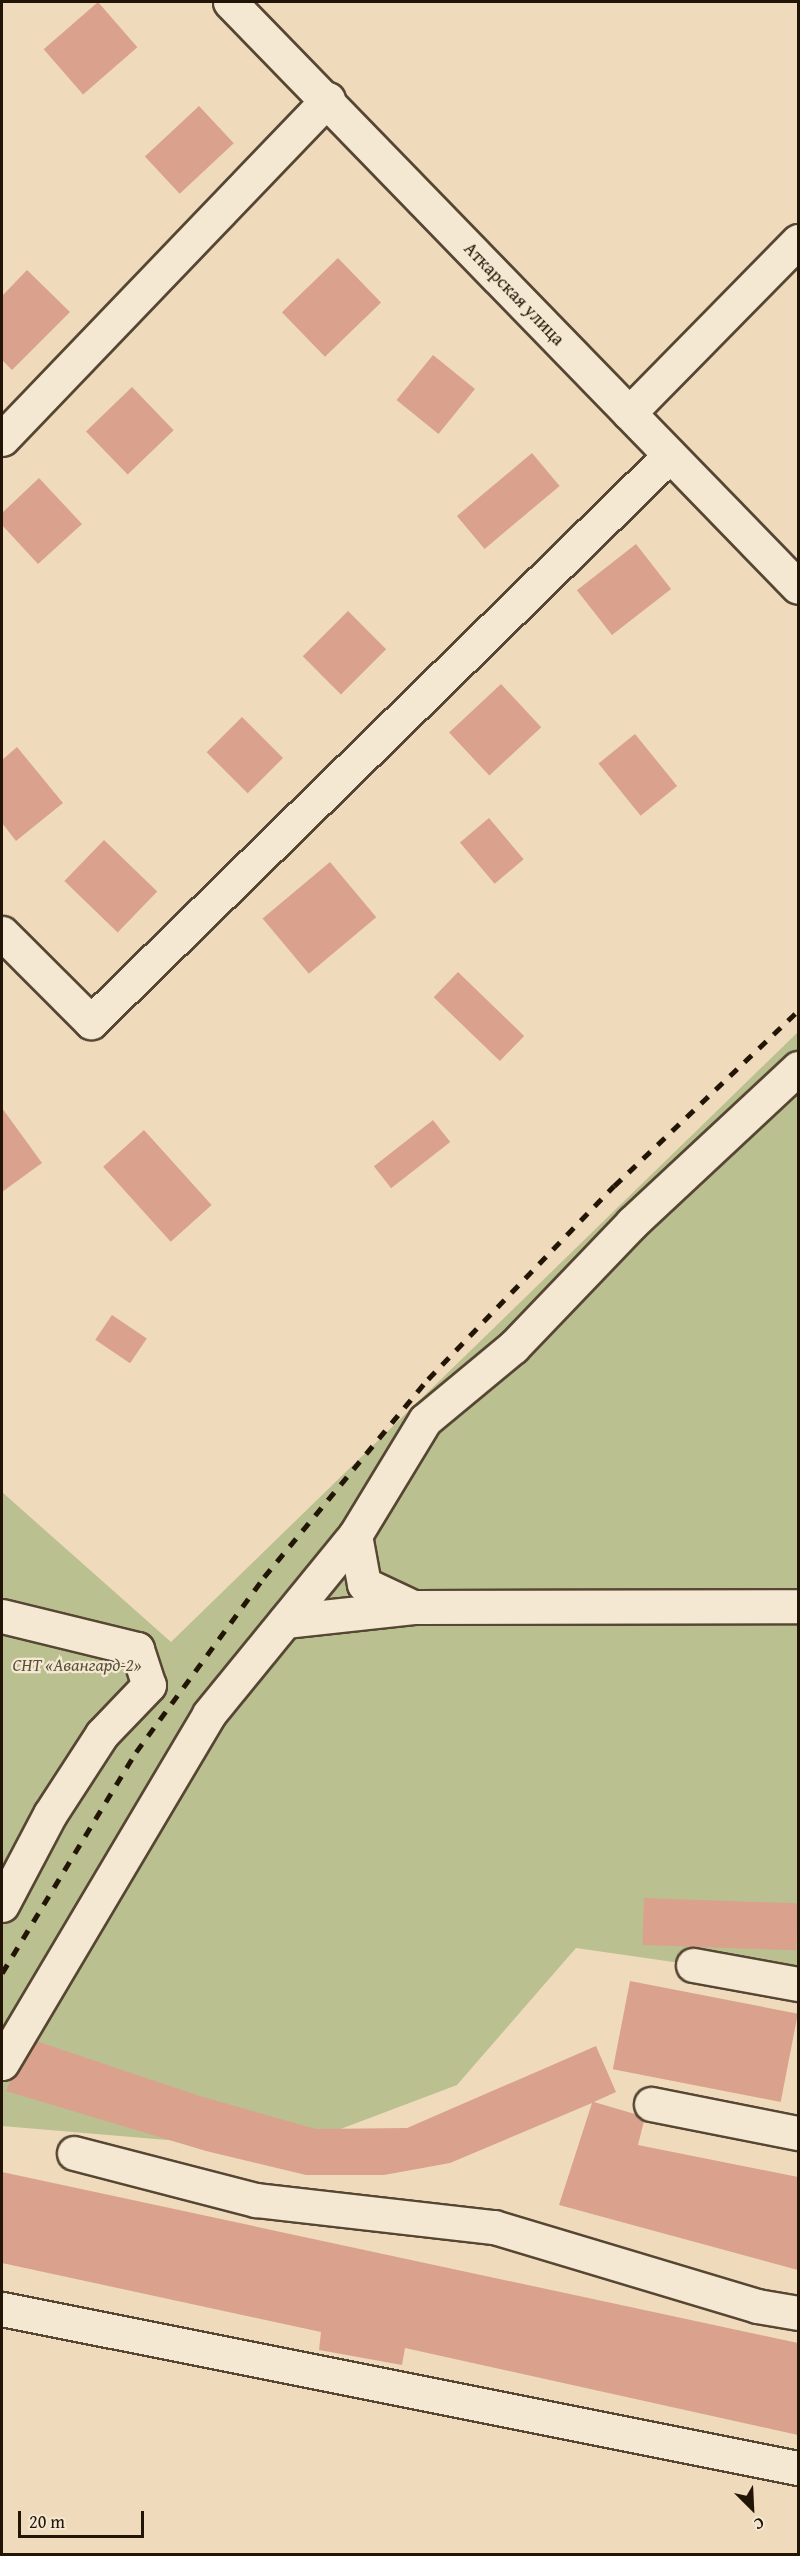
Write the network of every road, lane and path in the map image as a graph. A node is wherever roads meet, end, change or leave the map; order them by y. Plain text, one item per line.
1 (230, 2) edge
2 (328, 99) junction
3 (798, 241) edge
4 (629, 413) junction
5 (2, 439) edge
6 (669, 456) junction
7 (798, 587) edge
8 (2, 933) edge
9 (798, 1068) edge
10 (356, 1535) junction
11 (798, 1606) edge
12 (413, 1607) junction
13 (2, 1616) edge
14 (285, 1621) junction
15 (2, 1905) edge
16 (693, 1965) dead end
17 (798, 1984) edge
18 (2, 2063) edge
19 (651, 2104) dead end
20 (798, 2133) edge
21 (74, 2153) dead end
22 (2, 2309) edge
23 (798, 2313) edge
24 (798, 2468) edge

1 - 2 street, Аткарская улица
2 - 4 street, Аткарская улица
2 - 5 street
3 - 4 street
4 - 6 street, Аткарская улица
6 - 7 street, Аткарская улица
6 - 8 street
9 - 10 street
10 - 12 street
10 - 14 street
11 - 12 street
12 - 14 street
13 - 15 street
14 - 18 street
16 - 17 street
19 - 20 street
21 - 23 street
22 - 24 street

